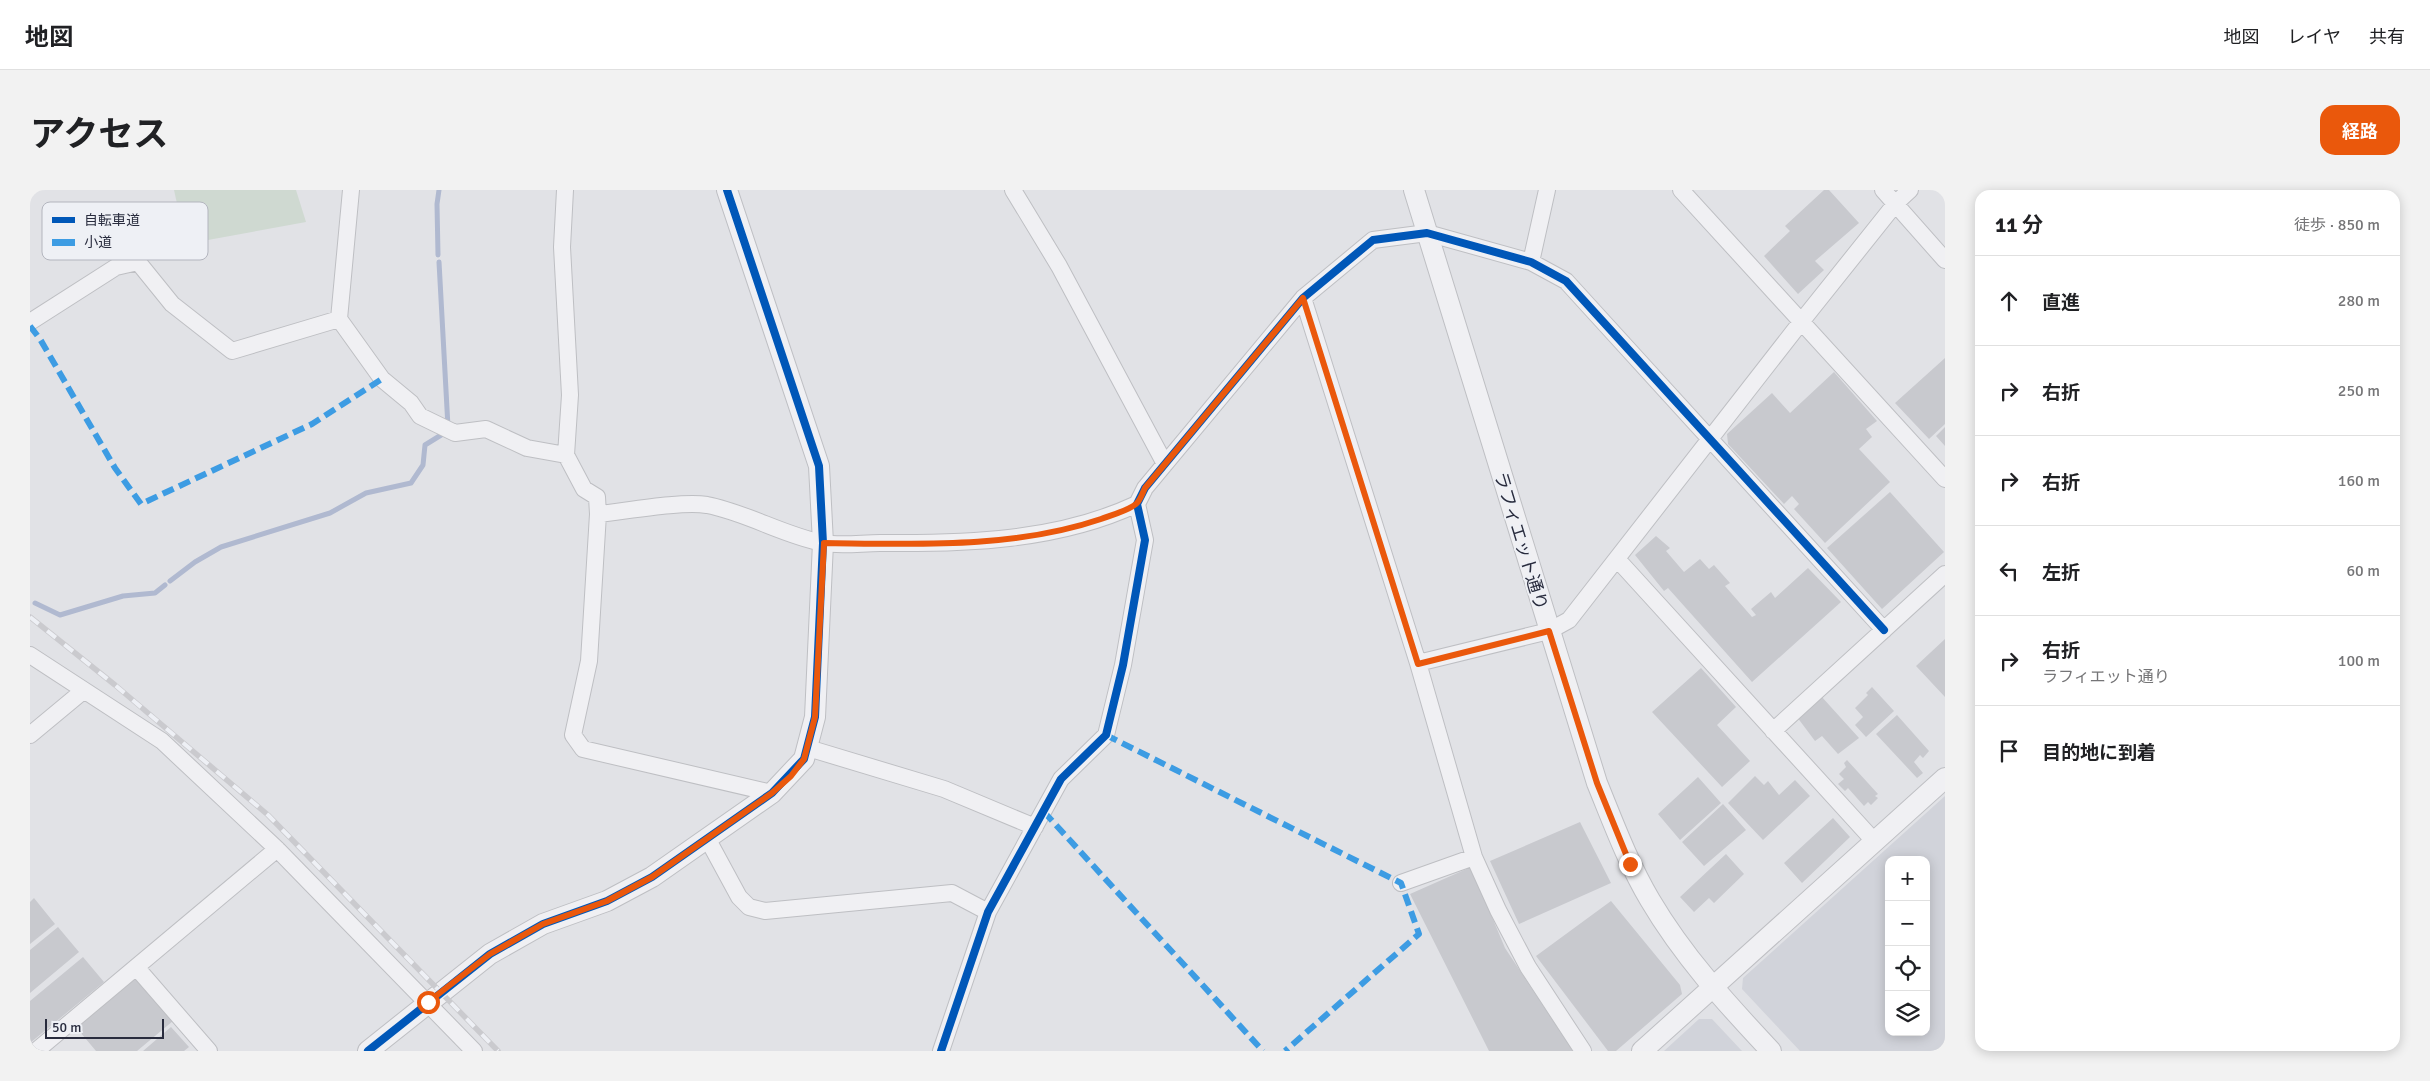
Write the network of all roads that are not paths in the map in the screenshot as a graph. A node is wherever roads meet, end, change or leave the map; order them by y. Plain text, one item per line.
1 (351, 190) edge
2 (566, 190) edge
3 (728, 190) edge
4 (1013, 190) edge
5 (1414, 190) edge
6 (1547, 190) edge
7 (1681, 190) edge
8 (1883, 190) edge
9 (1910, 190) edge
10 (1896, 203) junction
11 (1427, 233) junction
12 (1945, 260) edge
13 (1531, 262) junction
14 (1303, 298) junction
15 (339, 319) junction
16 (30, 322) edge
17 (1800, 322) junction
18 (1710, 440) junction
19 (566, 455) junction
20 (1165, 464) junction
21 (1945, 479) edge
22 (1137, 504) junction
23 (598, 514) junction
24 (824, 543) junction
25 (1617, 559) junction
26 (1945, 574) edge
27 (1884, 630) junction
28 (1549, 631) junction
29 (30, 654) edge
30 (1418, 664) junction
31 (84, 691) junction
32 (1773, 731) junction
33 (30, 735) edge
34 (808, 748) junction
35 (1945, 778) edge
36 (772, 793) junction
37 (1035, 827) junction
38 (706, 838) junction
39 (1875, 842) junction
40 (277, 849) junction
41 (1474, 857) junction
42 (1401, 883) dead end
43 (988, 912) junction
44 (136, 967) junction
45 (1712, 988) junction
46 (428, 1002) junction
47 (36, 1051) edge
48 (209, 1051) edge
49 (368, 1051) edge
50 (474, 1051) edge
51 (941, 1051) edge
52 (1583, 1051) edge
53 (1642, 1051) edge
54 (1771, 1051) edge

1 - 15 street
2 - 19 street
3 - 24 street
4 - 20 street
5 - 11 street, ラフィエット通り
6 - 13 street
7 - 17 street
8 - 10 street
9 - 10 street
10 - 12 street
10 - 17 street
11 - 13 street
11 - 14 street
11 - 28 street, ラフィエット通り
13 - 18 street
14 - 20 street
14 - 30 street
15 - 16 street
15 - 19 street
17 - 18 street
17 - 21 street
18 - 25 street
18 - 27 street
19 - 23 street
20 - 22 street
22 - 24 street
22 - 37 street
23 - 24 street
23 - 36 street
24 - 34 street
25 - 28 street
25 - 32 street
26 - 27 street
27 - 32 street
28 - 30 street
28 - 45 street, ラフィエット通り
29 - 31 street
30 - 41 street
31 - 33 street
31 - 40 street
32 - 39 street
34 - 36 street
34 - 37 street
35 - 39 street
36 - 38 street
37 - 43 street
38 - 43 street
38 - 46 street
39 - 45 street
40 - 44 street
40 - 46 street
41 - 42 street
41 - 52 street
43 - 51 street
44 - 47 street
44 - 48 street
45 - 53 street
45 - 54 street, ラフィエット通り
46 - 49 street
46 - 50 street

